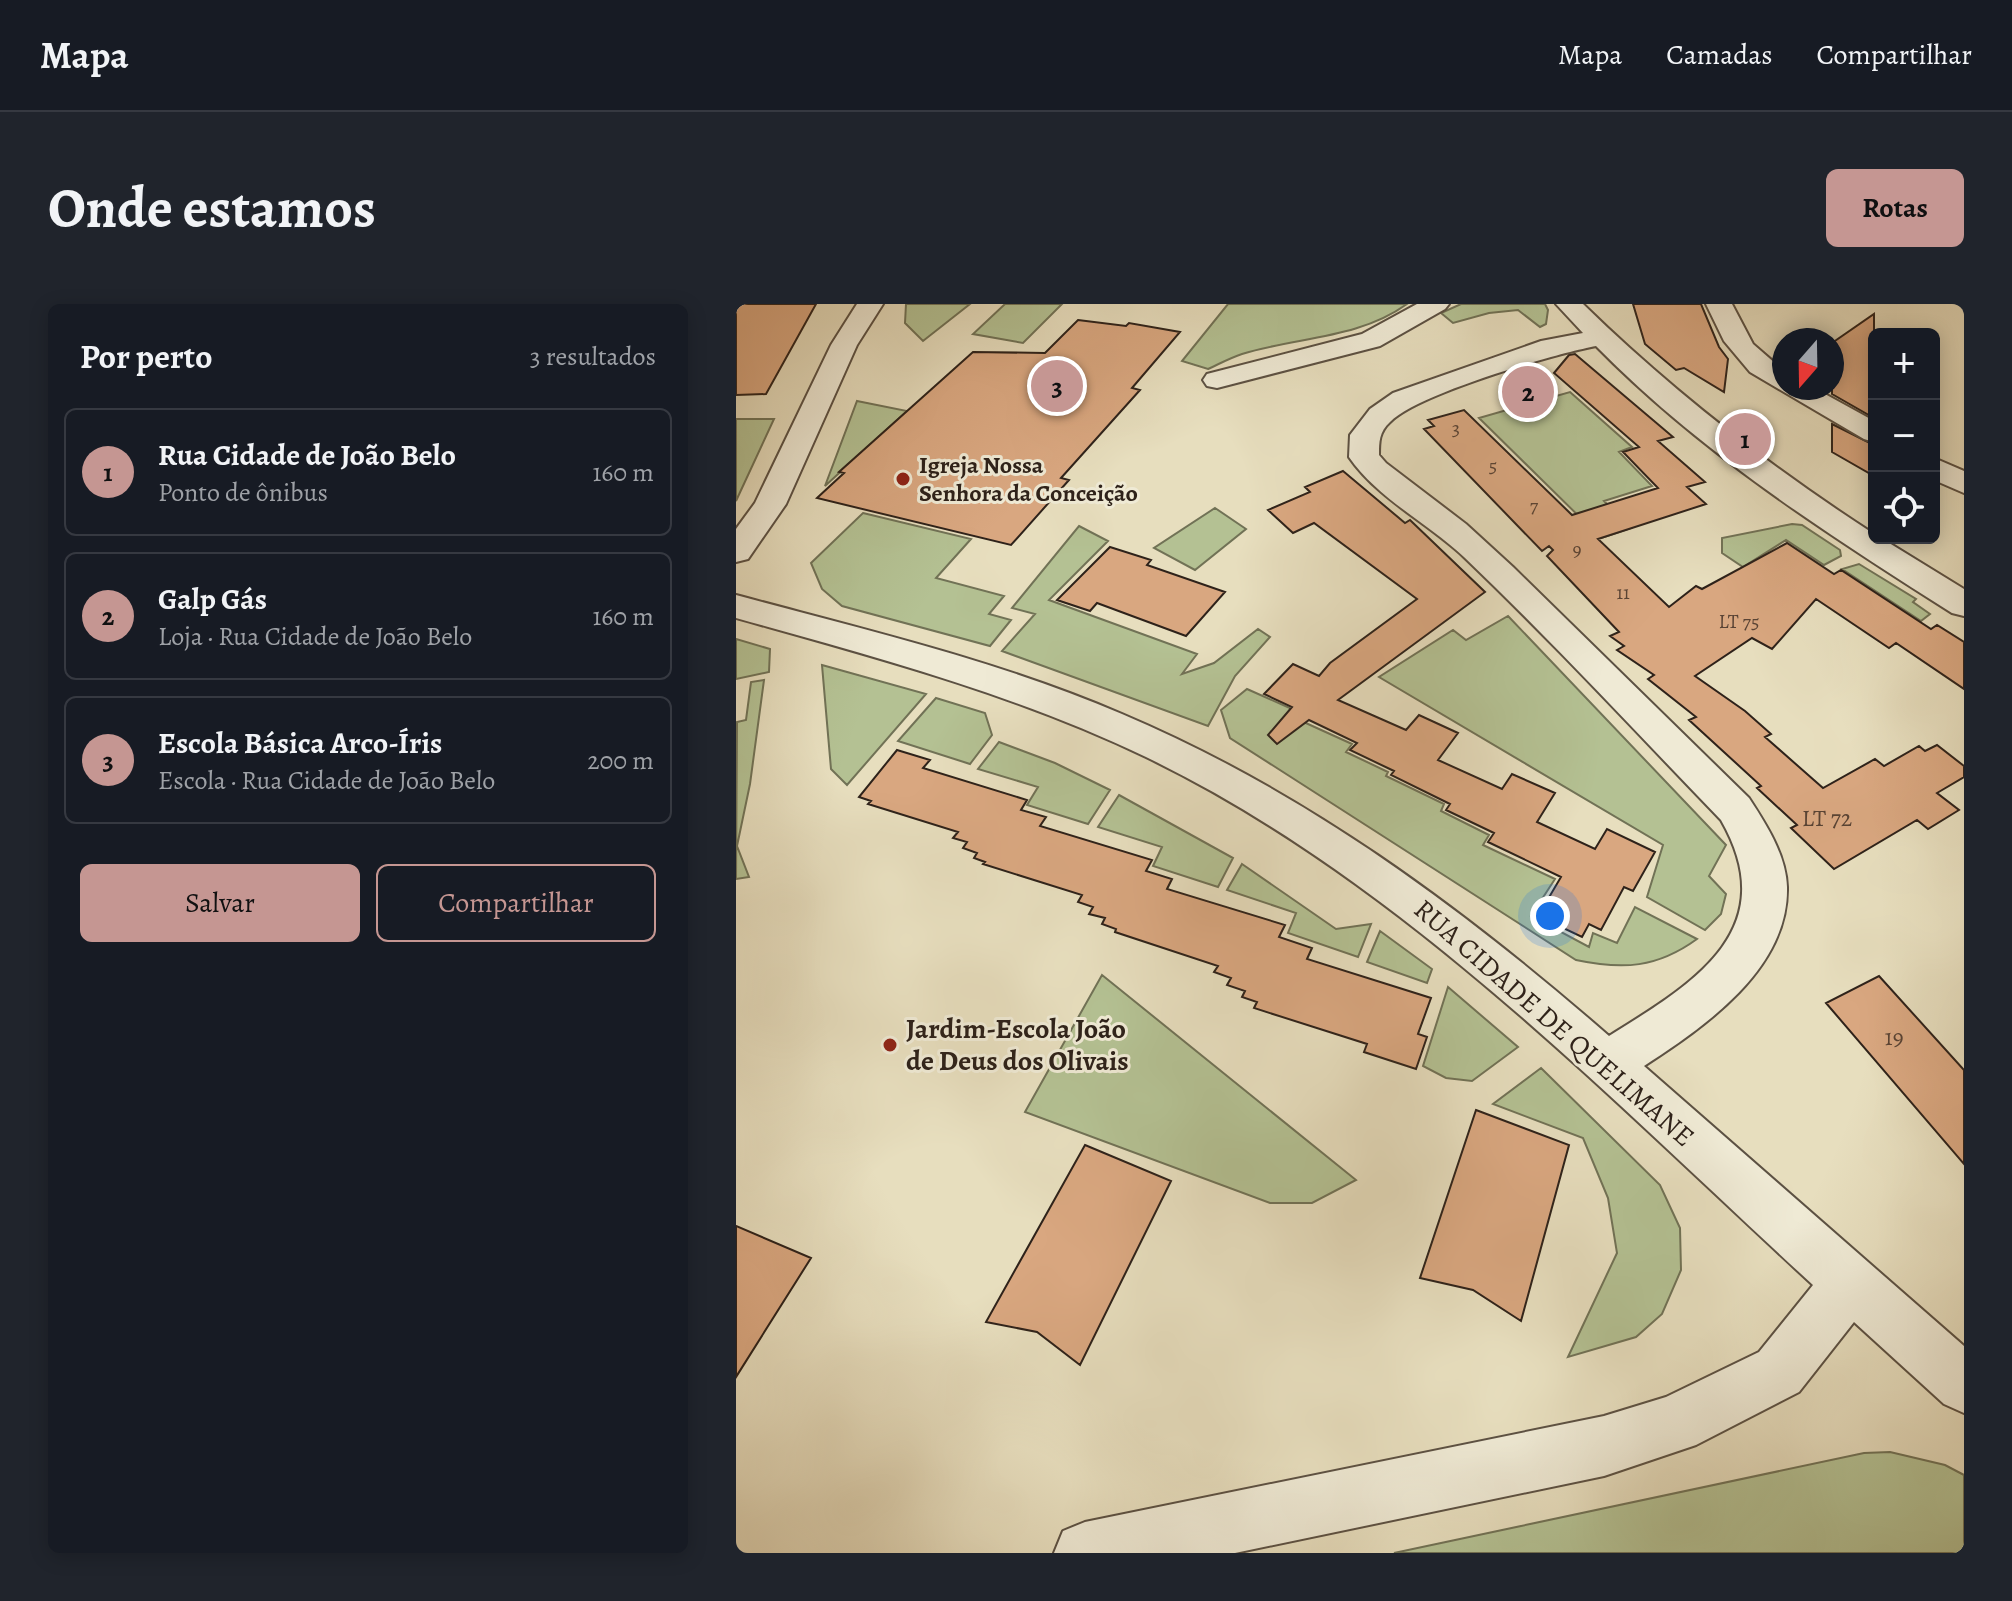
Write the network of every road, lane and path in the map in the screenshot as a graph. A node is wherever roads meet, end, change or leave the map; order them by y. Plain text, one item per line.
1 (870, 304) edge
2 (1436, 304) edge
3 (1569, 304) edge
4 (1719, 304) edge
5 (1601, 337) junction
6 (1772, 375) edge
7 (1217, 380) dead end
8 (1815, 400) edge
9 (1868, 430) edge
10 (1940, 470) edge
11 (1964, 484) edge
12 (736, 552) edge
13 (1964, 605) edge
14 (736, 606) edge
15 (1606, 1064) junction
16 (1850, 1282) junction
17 (1964, 1384) edge
18 (1085, 1553) edge

1 - 12 street
2 - 7 street
3 - 5 street
4 - 6 street
5 - 13 street
5 - 15 street
8 - 9 street
10 - 11 street
14 - 15 street, RUA CIDADE DE QUELIMANE
15 - 16 street, RUA CIDADE DE QUELIMANE
16 - 17 street, RUA CIDADE DE QUELIMANE
16 - 18 street

